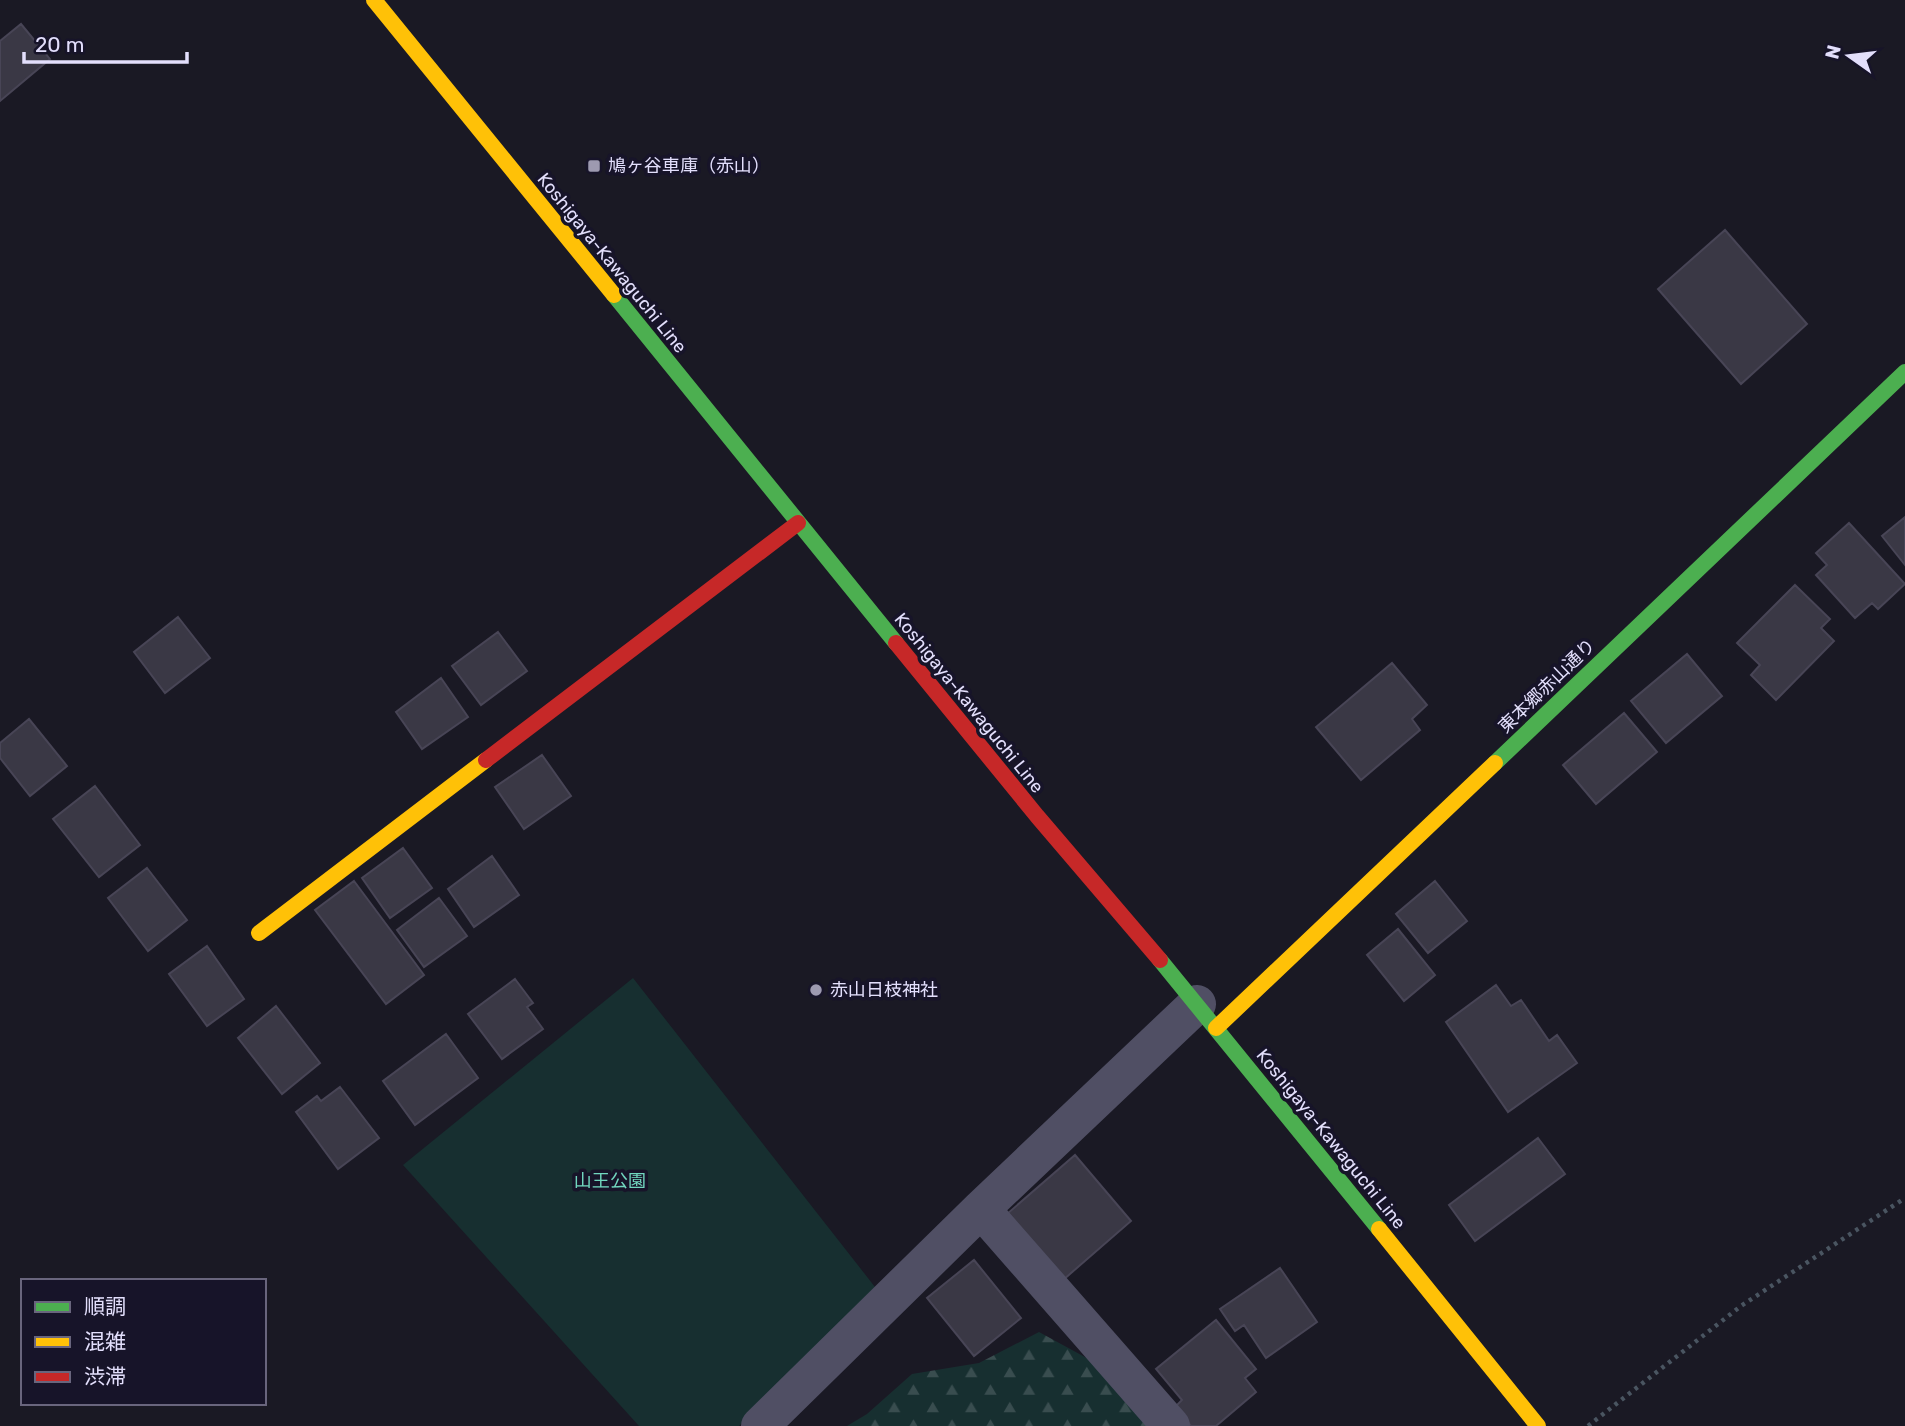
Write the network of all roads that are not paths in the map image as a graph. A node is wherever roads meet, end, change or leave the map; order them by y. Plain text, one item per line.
1 (374, 0) edge
2 (1905, 372) edge
3 (798, 523) junction
4 (259, 933) dead end
5 (1207, 1016) junction
6 (981, 1209) junction
7 (760, 1426) edge
8 (1171, 1426) edge
9 (1538, 1426) edge

1 - 3 main road, Koshigaya-Kawaguchi Line
2 - 5 main road, 東本郷赤山通り
3 - 4 main road
3 - 5 main road, Koshigaya-Kawaguchi Line
5 - 6 street
5 - 9 main road, Koshigaya-Kawaguchi Line
6 - 7 street
6 - 8 street

